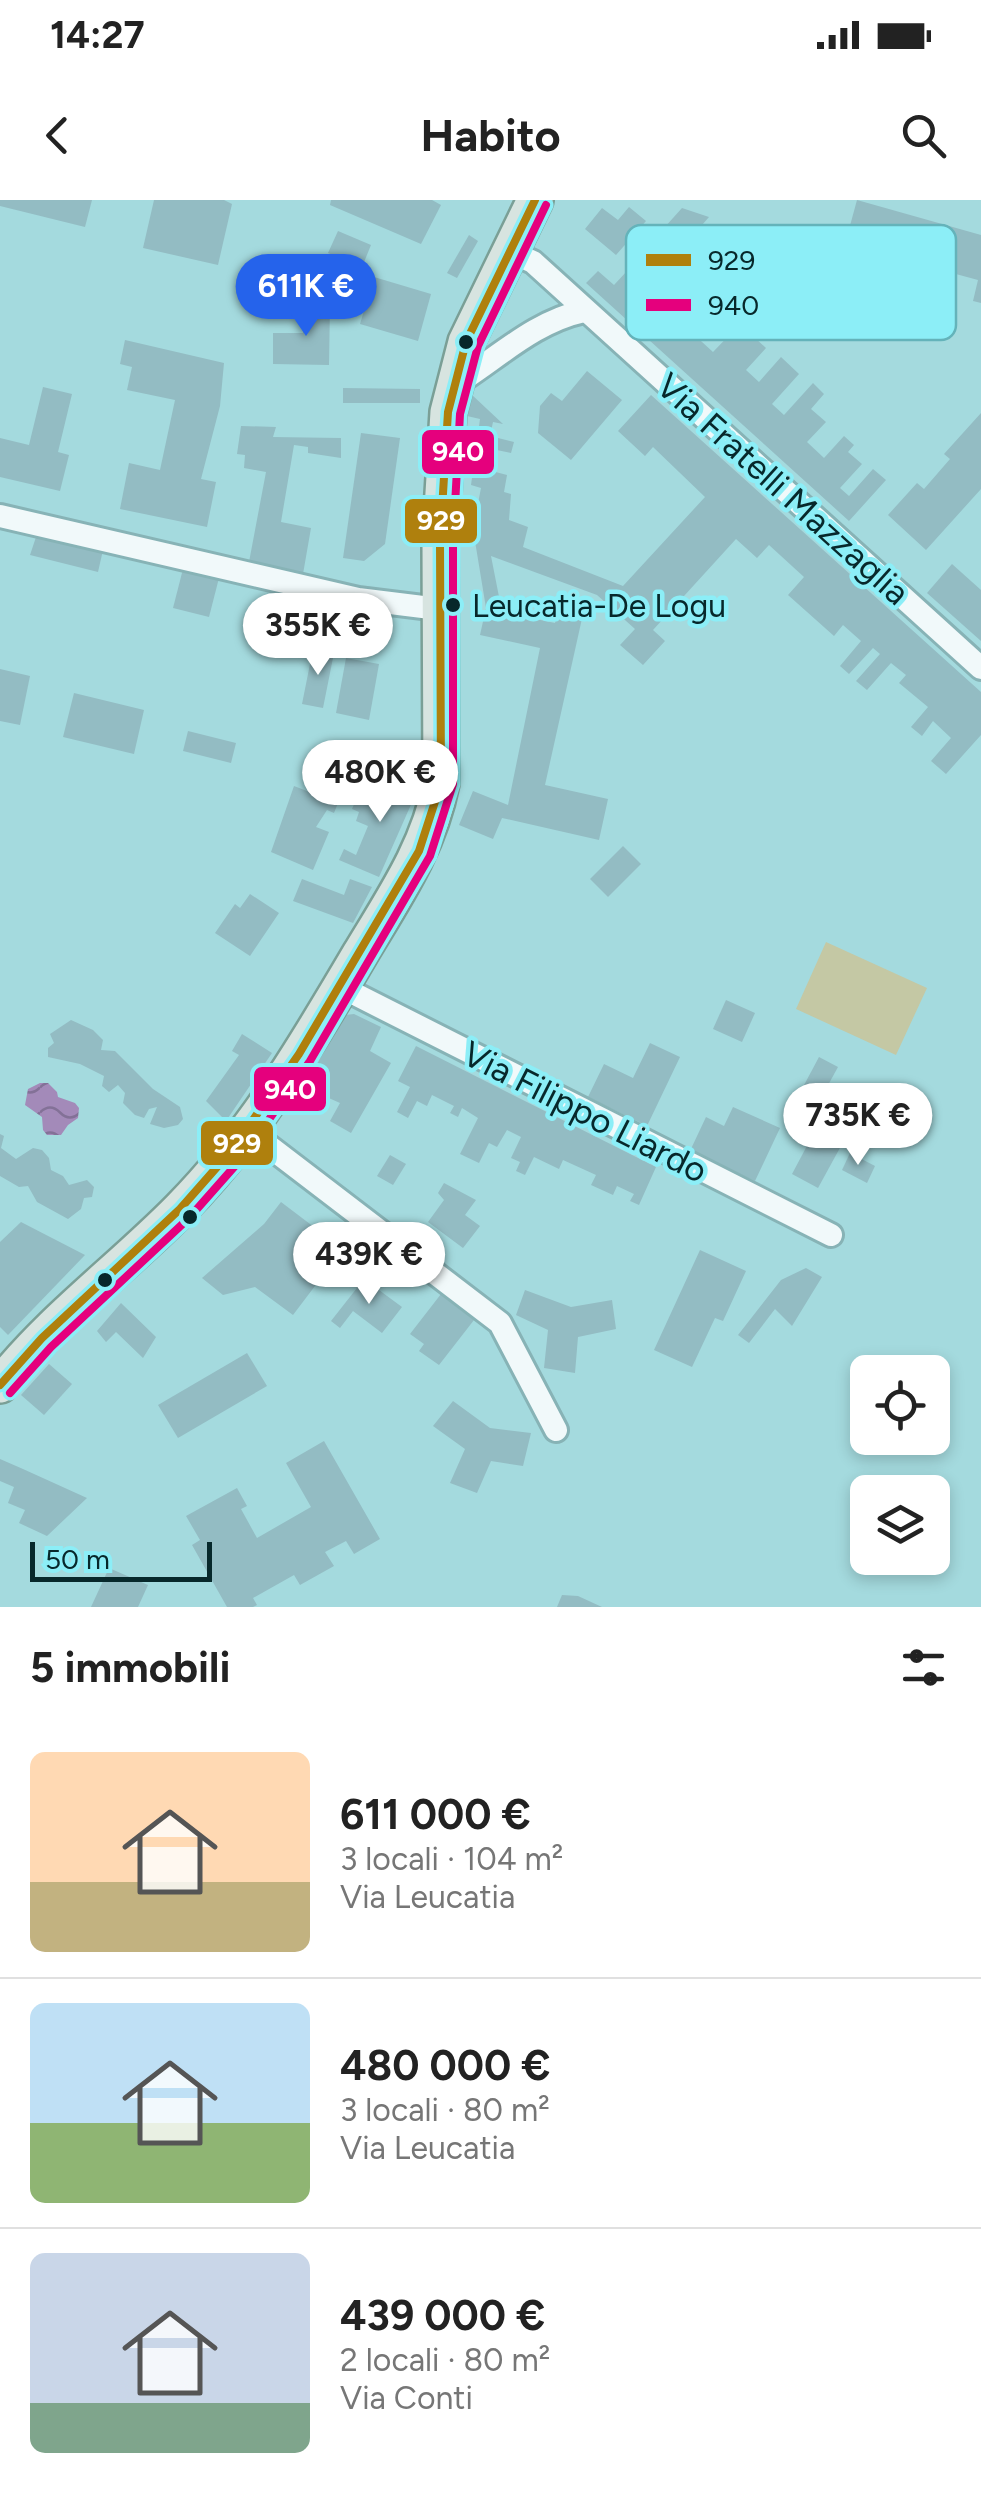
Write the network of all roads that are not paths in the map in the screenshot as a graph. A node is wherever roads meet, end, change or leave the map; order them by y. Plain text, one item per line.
1 (536, 200) edge
2 (510, 251) junction
3 (584, 311) junction
4 (453, 386) junction
5 (0, 516) edge
6 (439, 609) junction
7 (981, 668) edge
8 (341, 987) junction
9 (249, 1131) junction
10 (831, 1235) dead end
11 (0, 1386) edge
12 (556, 1430) dead end

1 - 2 main road
2 - 3 street, Via Fratelli Mazzaglia
2 - 4 main road
3 - 4 street
3 - 7 street, Via Fratelli Mazzaglia
4 - 6 main road
5 - 6 street
6 - 8 main road
8 - 9 main road
8 - 10 street, Via Filippo Liardo
9 - 11 main road
9 - 12 street

